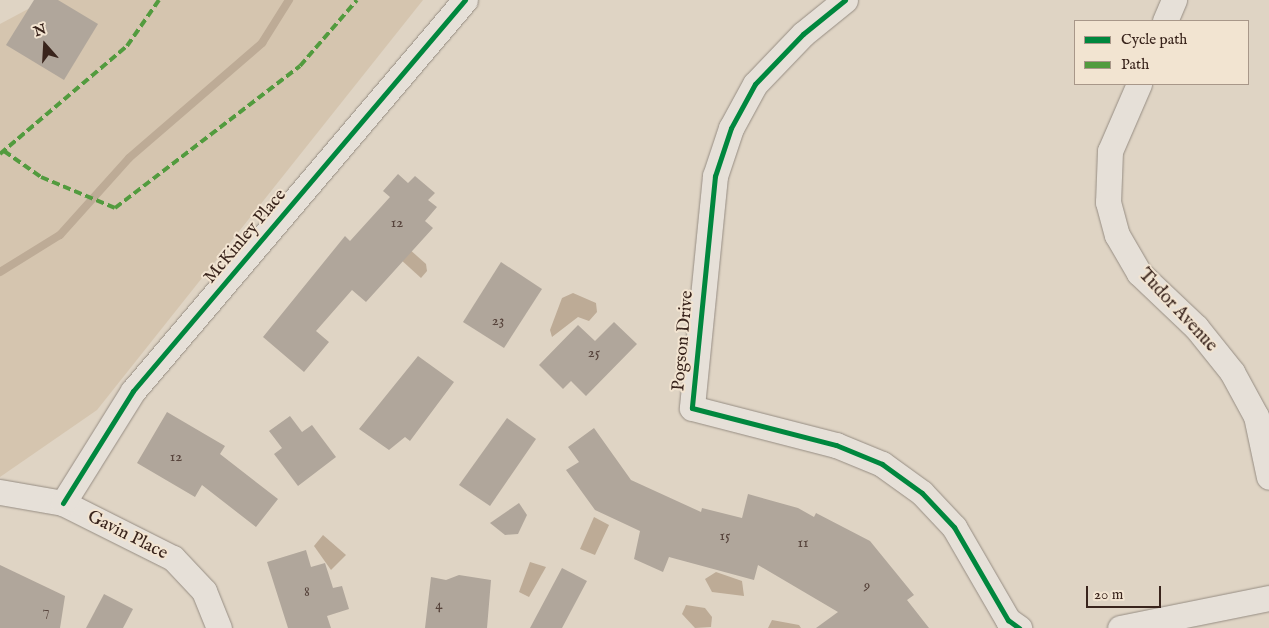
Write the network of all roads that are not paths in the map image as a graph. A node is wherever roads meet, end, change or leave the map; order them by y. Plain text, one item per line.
1 (465, 0) edge
2 (845, 0) edge
3 (1174, 0) edge
4 (1165, 20) edge
5 (1139, 85) edge
6 (1269, 477) edge
7 (0, 492) edge
8 (64, 503) junction
9 (1269, 598) edge
10 (219, 628) edge
11 (1019, 628) edge
12 (1120, 628) edge

1 - 8 street, McKinley Place
2 - 11 street, Pogson Drive
3 - 4 street
5 - 6 street, Tudor Avenue
7 - 8 street, Gavin Place
8 - 10 street, Gavin Place
9 - 12 street

